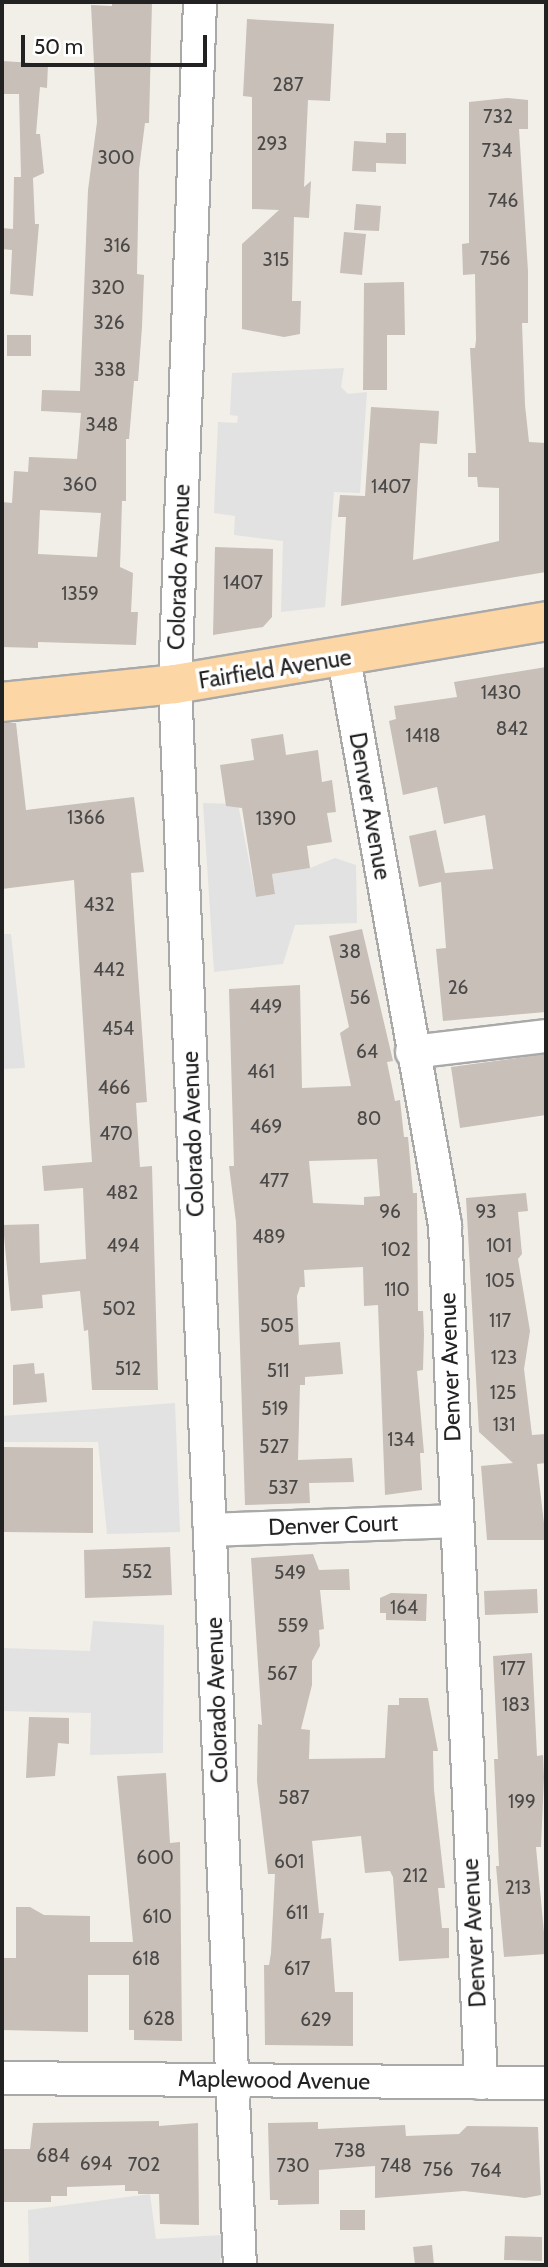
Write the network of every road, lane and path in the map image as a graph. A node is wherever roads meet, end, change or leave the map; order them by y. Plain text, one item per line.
1 (200, 2) edge
2 (546, 621) edge
3 (344, 659) junction
4 (175, 684) junction
5 (2, 702) edge
6 (546, 1036) edge
7 (412, 1052) junction
8 (456, 1521) junction
9 (210, 1530) junction
10 (2, 2078) edge
11 (231, 2079) junction
12 (481, 2083) junction
13 (546, 2083) edge
14 (240, 2265) edge

1 - 4 street, Colorado Avenue
2 - 3 main road, Fairfield Avenue
3 - 4 main road, Fairfield Avenue
3 - 7 street, Denver Avenue
4 - 5 main road, Fairfield Avenue
4 - 9 street, Colorado Avenue
6 - 7 street
7 - 8 street, Denver Avenue
8 - 9 street, Denver Court
8 - 12 street, Denver Avenue
9 - 11 street, Colorado Avenue
10 - 11 street, Maplewood Avenue
11 - 12 street, Maplewood Avenue
11 - 14 street, Colorado Avenue
12 - 13 street, Maplewood Avenue

